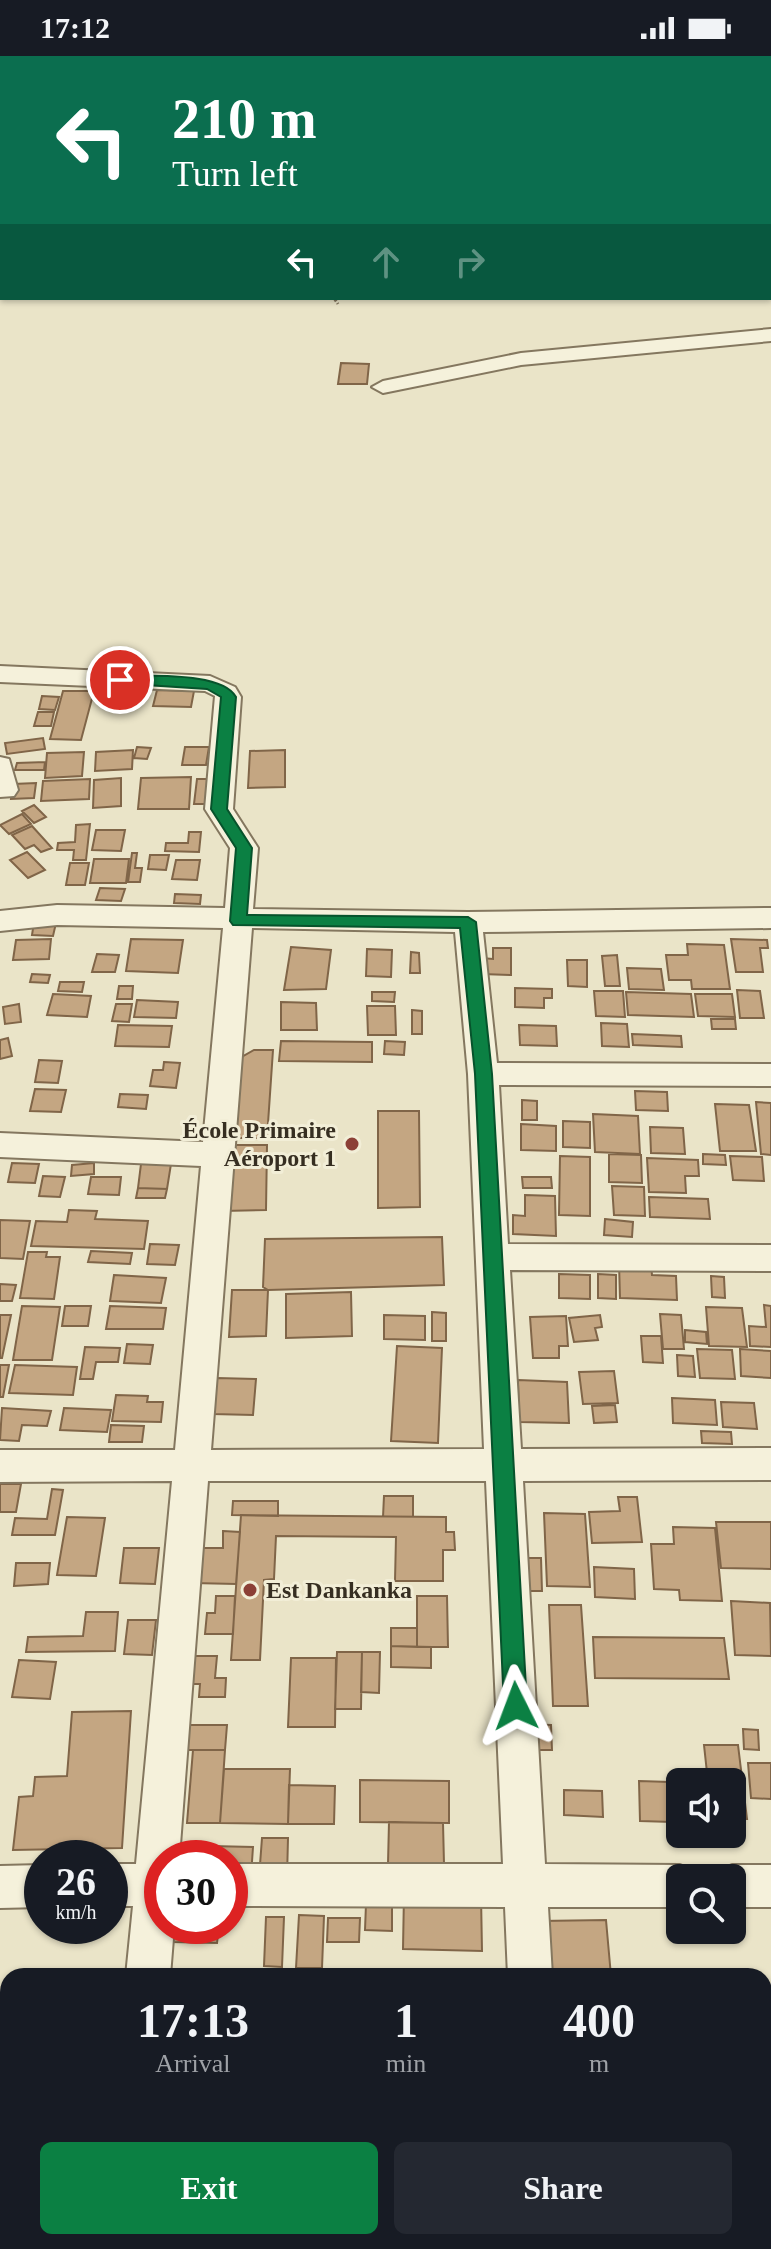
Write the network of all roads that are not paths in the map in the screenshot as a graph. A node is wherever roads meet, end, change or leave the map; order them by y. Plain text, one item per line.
1 (771, 335) edge
2 (383, 387) dead end
3 (0, 674) edge
4 (771, 918) edge
5 (0, 921) edge
6 (239, 921) junction
7 (468, 922) junction
8 (483, 1074) junction
9 (771, 1075) edge
10 (0, 1145) edge
11 (218, 1155) junction
12 (493, 1257) junction
13 (771, 1258) edge
14 (503, 1463) junction
15 (771, 1464) edge
16 (191, 1465) junction
17 (0, 1466) edge
18 (161, 1840) edge
19 (248, 1885) edge
20 (24, 1886) edge
21 (526, 1886) junction
22 (666, 1886) edge
23 (746, 1886) edge
24 (771, 1886) edge
25 (0, 1887) edge
26 (151, 1944) edge
27 (149, 1968) edge
28 (530, 1968) edge

1 - 2 street
3 - 6 street
4 - 7 street
5 - 6 street
6 - 7 street
6 - 11 street
7 - 8 street
8 - 9 street
8 - 12 street
10 - 11 street
11 - 16 street
12 - 13 street
12 - 14 street
14 - 15 street
14 - 16 street
14 - 21 street
16 - 17 street
16 - 18 street
19 - 21 street
20 - 25 street
21 - 22 street
21 - 28 street
23 - 24 street
26 - 27 street

